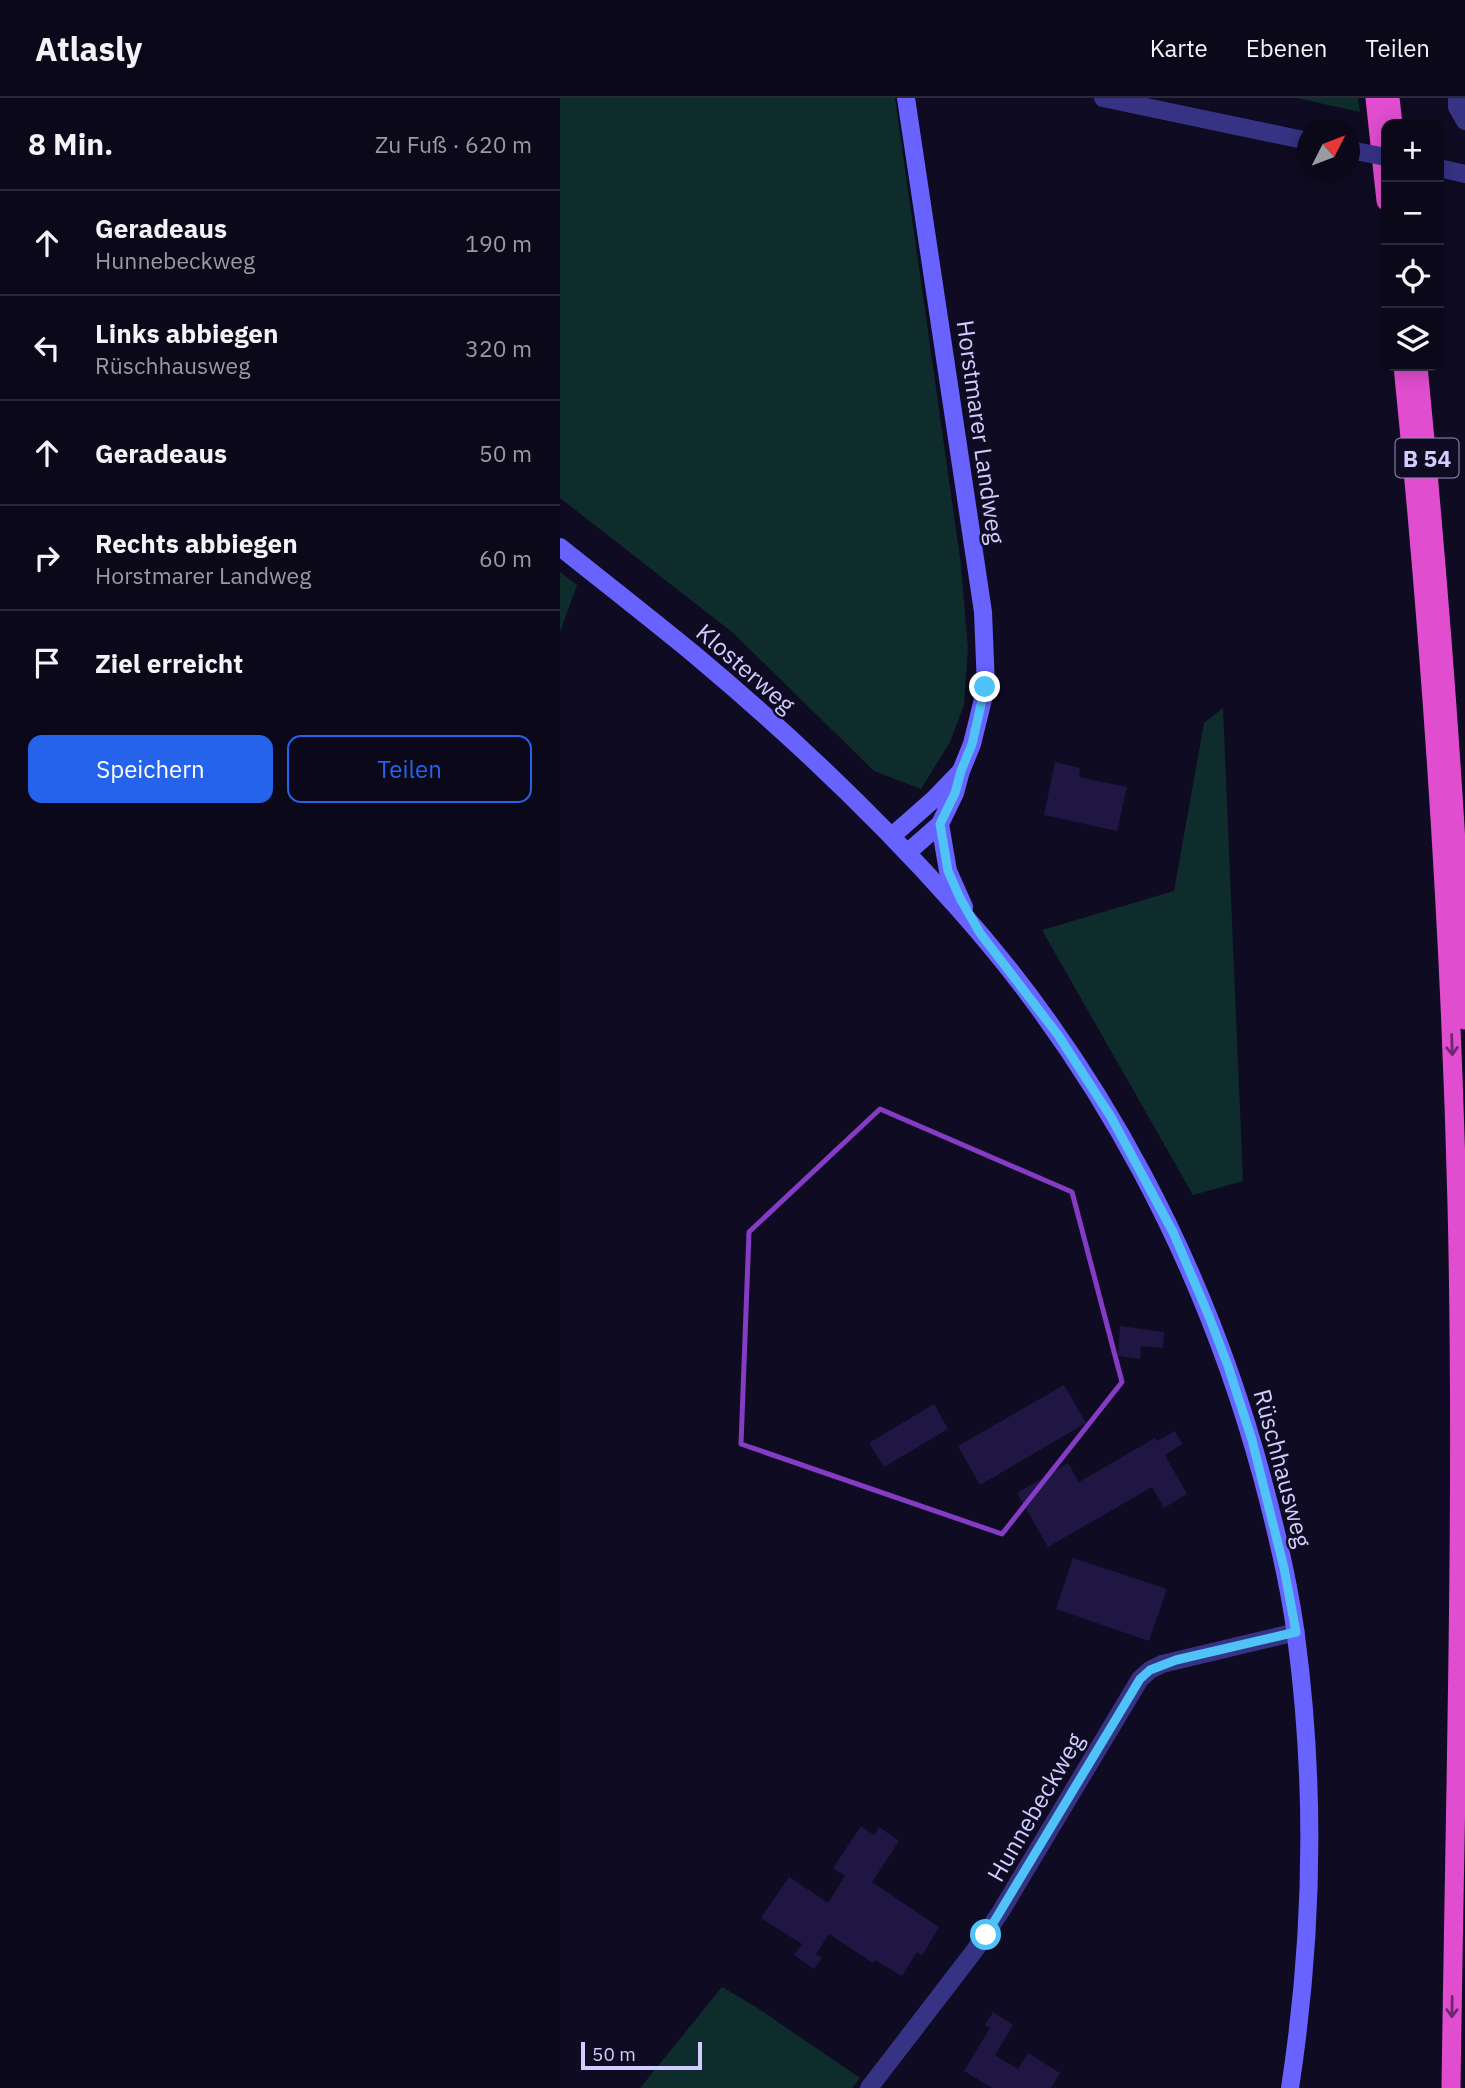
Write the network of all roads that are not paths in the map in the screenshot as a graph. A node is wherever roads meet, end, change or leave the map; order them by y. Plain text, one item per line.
1 (906, 98) edge
2 (1103, 98) edge
3 (1375, 98) edge
4 (1391, 98) edge
5 (1457, 98) edge
6 (1393, 119) edge
7 (1465, 121) edge
8 (1297, 139) edge
9 (1360, 152) edge
10 (1381, 156) edge
11 (1444, 169) edge
12 (1465, 174) edge
13 (1384, 182) edge
14 (1403, 371) edge
15 (1418, 371) edge
16 (560, 547) edge
17 (961, 771) junction
18 (940, 824) junction
19 (892, 836) junction
20 (907, 853) junction
21 (980, 933) junction
22 (1465, 1020) edge
23 (1296, 1632) junction
24 (869, 2088) edge
25 (1290, 2088) edge
26 (1451, 2088) edge

1 - 17 main road, Horstmarer Landweg
2 - 8 street
3 - 13 highway
4 - 6 highway
5 - 7 street
9 - 10 street, bridge
11 - 12 street
14 -> 26 highway, B 54
15 - 22 highway, B 54
16 - 19 main road, Klosterweg
17 - 18 main road, Horstmarer Landweg
17 - 19 main road, Horstmarer Landweg
18 - 20 main road, Horstmarer Landweg
18 - 21 main road
19 - 20 main road, Rüschhausweg
20 - 21 main road, Rüschhausweg
21 - 23 main road, Rüschhausweg
23 - 24 street, Hunnebeckweg
23 - 25 main road, Rüschhausweg

